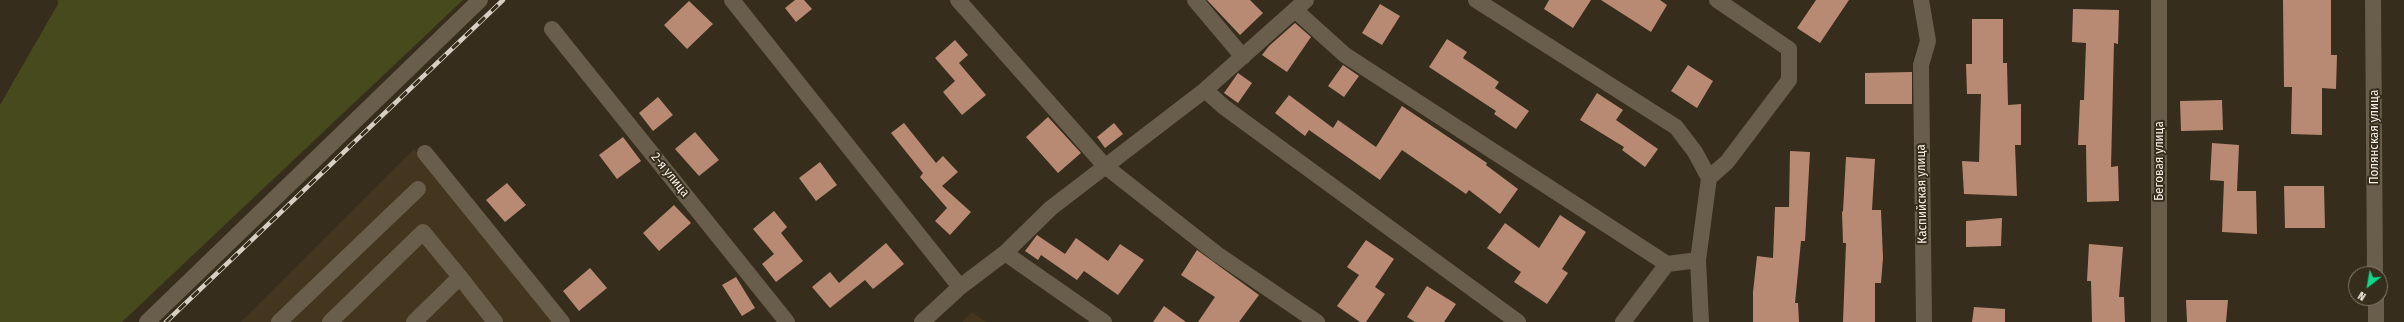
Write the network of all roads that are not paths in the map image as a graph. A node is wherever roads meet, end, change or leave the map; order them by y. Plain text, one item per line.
1 (480, 0) edge
2 (732, 0) edge
3 (958, 0) edge
4 (1195, 0) edge
5 (1476, 0) edge
6 (1717, 0) edge
7 (1920, 0) edge
8 (2159, 0) edge
9 (2373, 0) edge
10 (1300, 5) edge
11 (552, 29) dead end
12 (1243, 57) junction
13 (1205, 90) junction
14 (426, 153) dead end
15 (1105, 166) junction
16 (1709, 178) junction
17 (418, 189) dead end
18 (1006, 253) junction
19 (1698, 260) junction
20 (1667, 264) junction
21 (2375, 266) edge
22 (460, 277) junction
23 (960, 287) junction
24 (2376, 306) edge
25 (147, 322) edge
26 (279, 322) edge
27 (330, 322) edge
28 (414, 322) edge
29 (496, 322) edge
30 (562, 322) edge
31 (787, 322) edge
32 (922, 322) edge
33 (1104, 322) edge
34 (1317, 322) edge
35 (1518, 322) edge
36 (1622, 322) edge
37 (1701, 322) edge
38 (1924, 322) edge
39 (2159, 322) edge
40 (2376, 322) edge

1 - 25 street
2 - 23 street
3 - 15 street
4 - 12 street
5 - 16 street
6 - 16 street
7 - 38 street, Каспийская улица
8 - 39 street, Беговая улица
9 - 21 street, Полянская улица
10 - 12 street
10 - 20 street
11 - 31 street, 2-я улица
12 - 13 street
13 - 15 street
13 - 35 street
14 - 30 street
15 - 18 street
15 - 34 street
16 - 19 street
17 - 26 street
18 - 23 street
18 - 33 street
19 - 20 street
19 - 37 street
20 - 36 street
22 - 27 street
22 - 28 street
22 - 29 street
23 - 32 street
24 - 40 street

